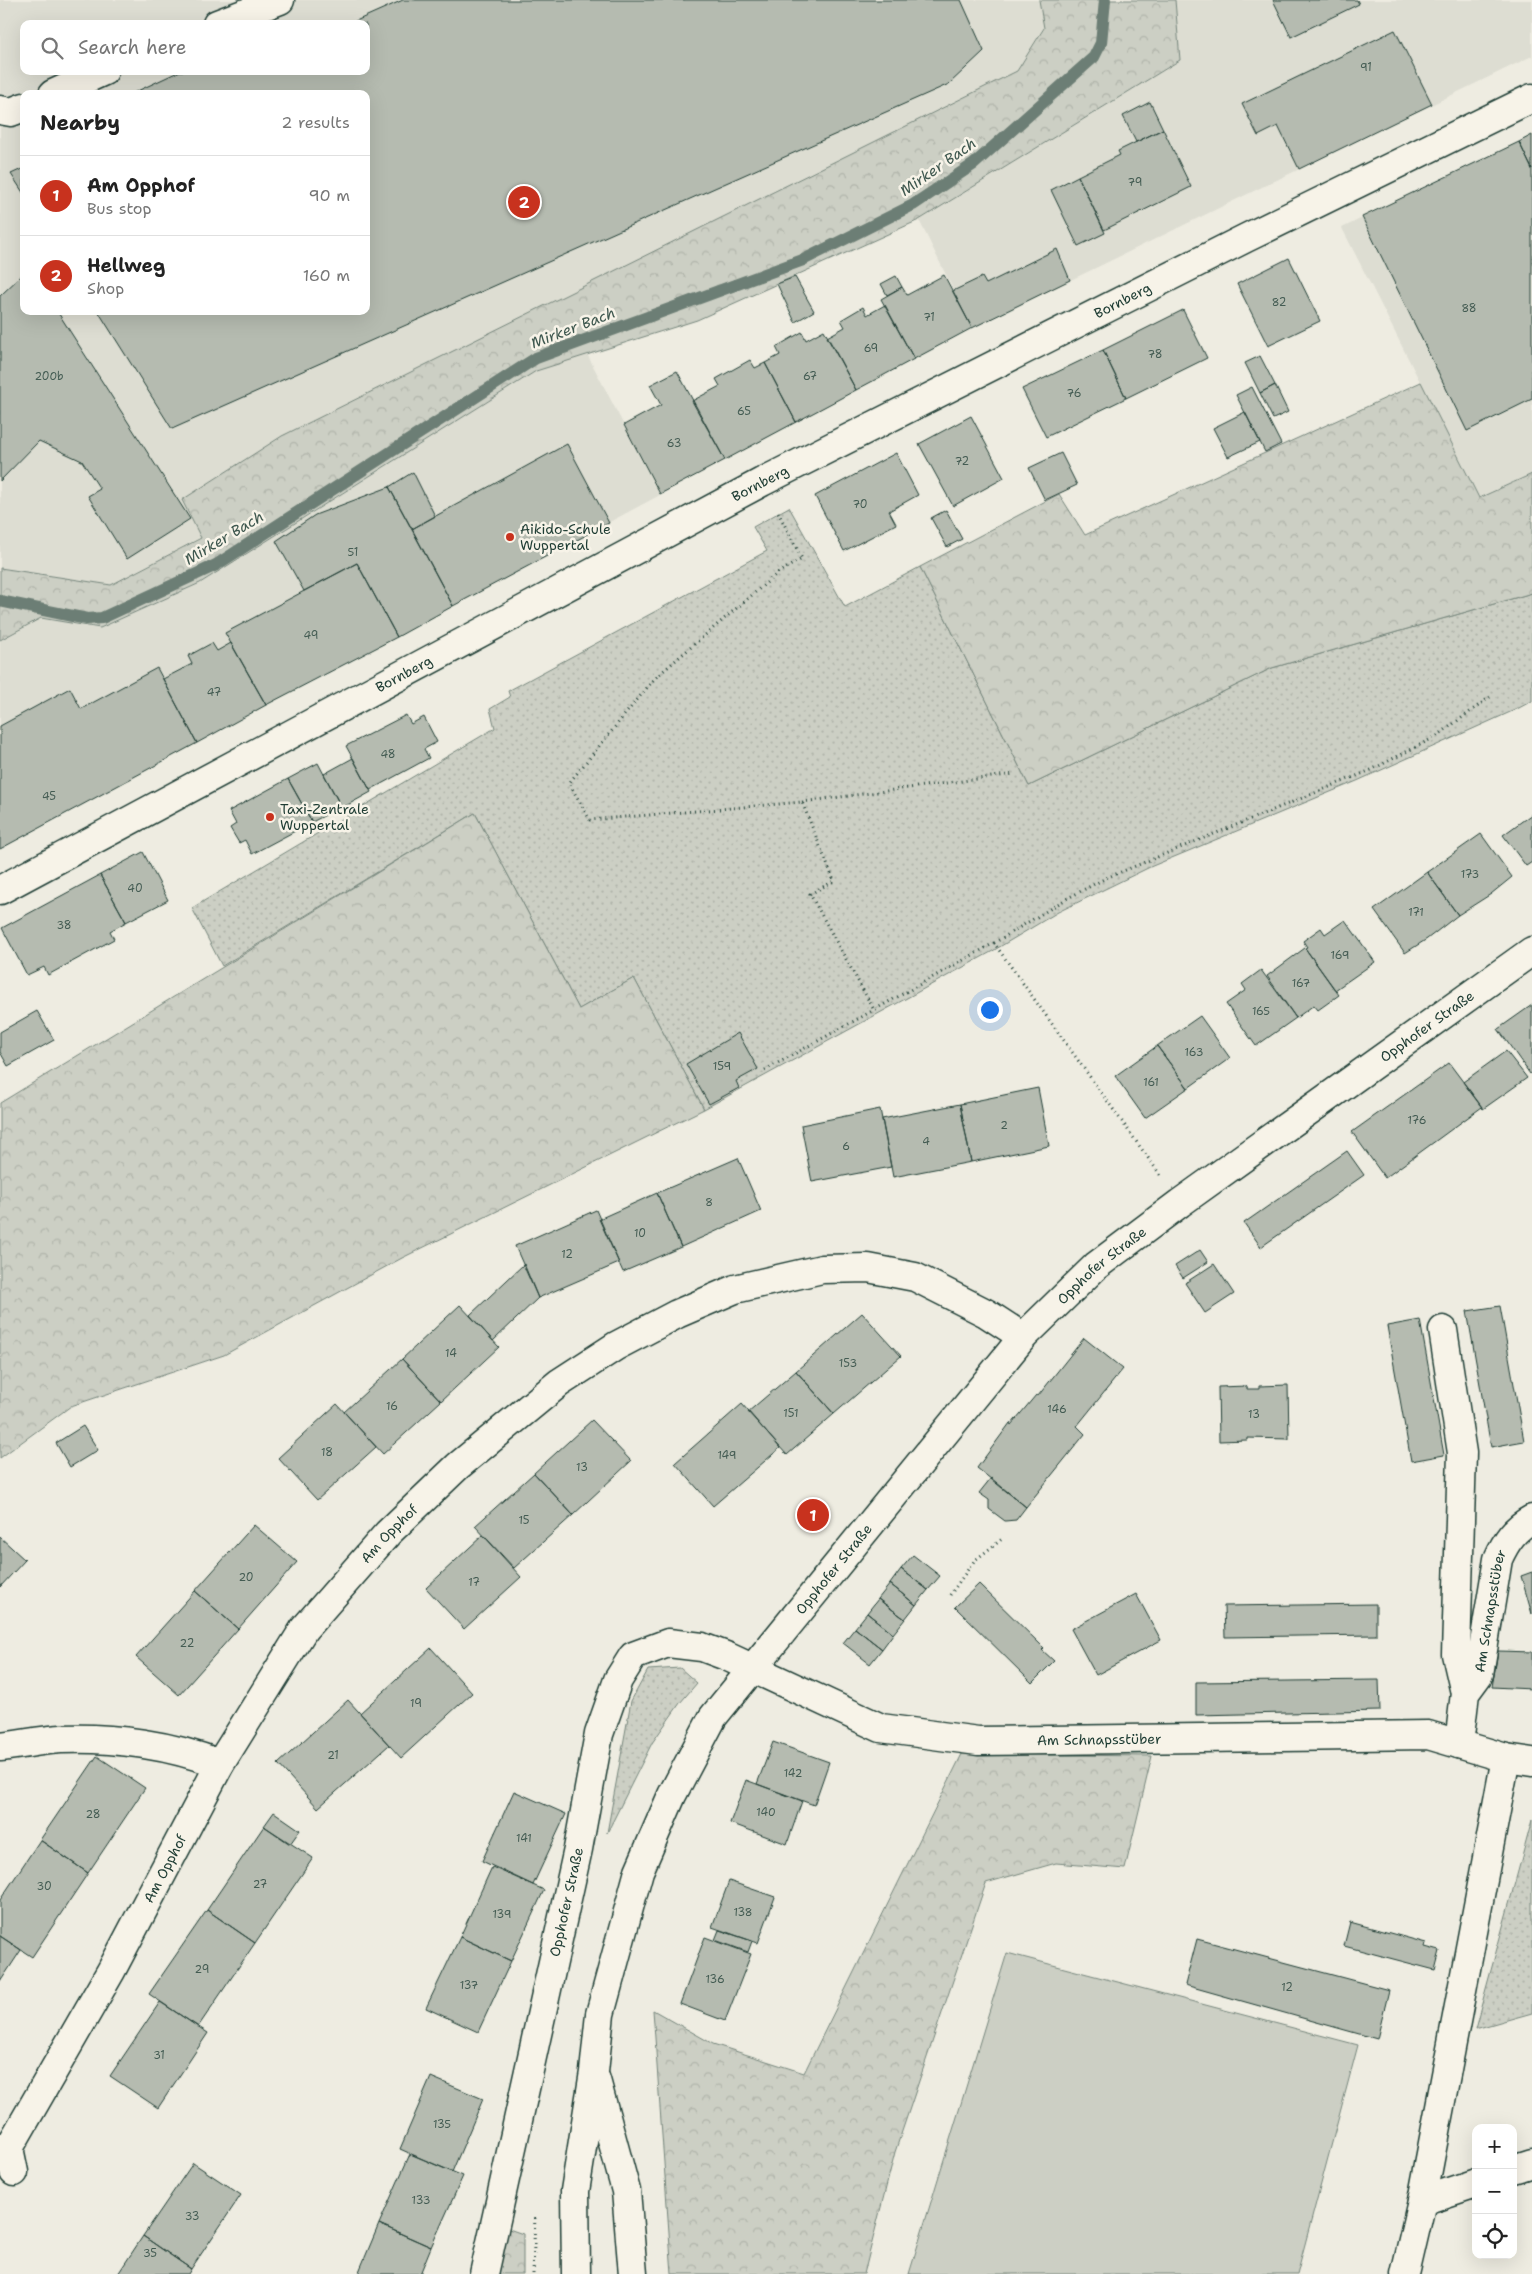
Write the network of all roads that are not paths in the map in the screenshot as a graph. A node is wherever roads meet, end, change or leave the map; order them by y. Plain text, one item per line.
1 (280, 0) edge
2 (228, 20) edge
3 (95, 75) edge
4 (62, 90) edge
5 (1532, 98) edge
6 (20, 108) edge
7 (0, 110) edge
8 (0, 890) edge
9 (1532, 951) edge
10 (1443, 1330) dead end
11 (1023, 1337) junction
12 (1532, 1518) edge
13 (752, 1668) junction
14 (1465, 1693) junction
15 (1458, 1744) junction
16 (0, 1747) edge
17 (1519, 1760) edge
18 (220, 1764) junction
19 (594, 2072) junction
20 (8, 2156) edge
21 (1532, 2162) edge
22 (1517, 2168) edge
23 (1472, 2184) edge
24 (1422, 2201) junction
25 (484, 2274) edge
26 (576, 2274) edge
27 (633, 2274) edge
28 (1405, 2274) edge

1 - 2 street
3 - 4 street
5 - 8 street, Bornberg
6 - 7 street
9 - 11 street, Opphofer Straße
10 - 14 street
11 - 13 street, Opphofer Straße
11 - 18 street, Am Opphof
12 - 14 street, Am Schnapsstüber
13 - 15 street, Am Schnapsstüber
13 - 19 street, Opphofer Straße
13 - 25 street, Opphofer Straße
14 - 15 street, Am Schnapsstüber
15 - 17 street, Am Schnapsstüber
16 - 18 street
17 - 24 street
18 - 20 street, Am Opphof
19 - 26 street, Opphofer Straße
19 - 27 street, Opphofer Straße
21 - 22 street
23 - 24 street
24 - 28 street

